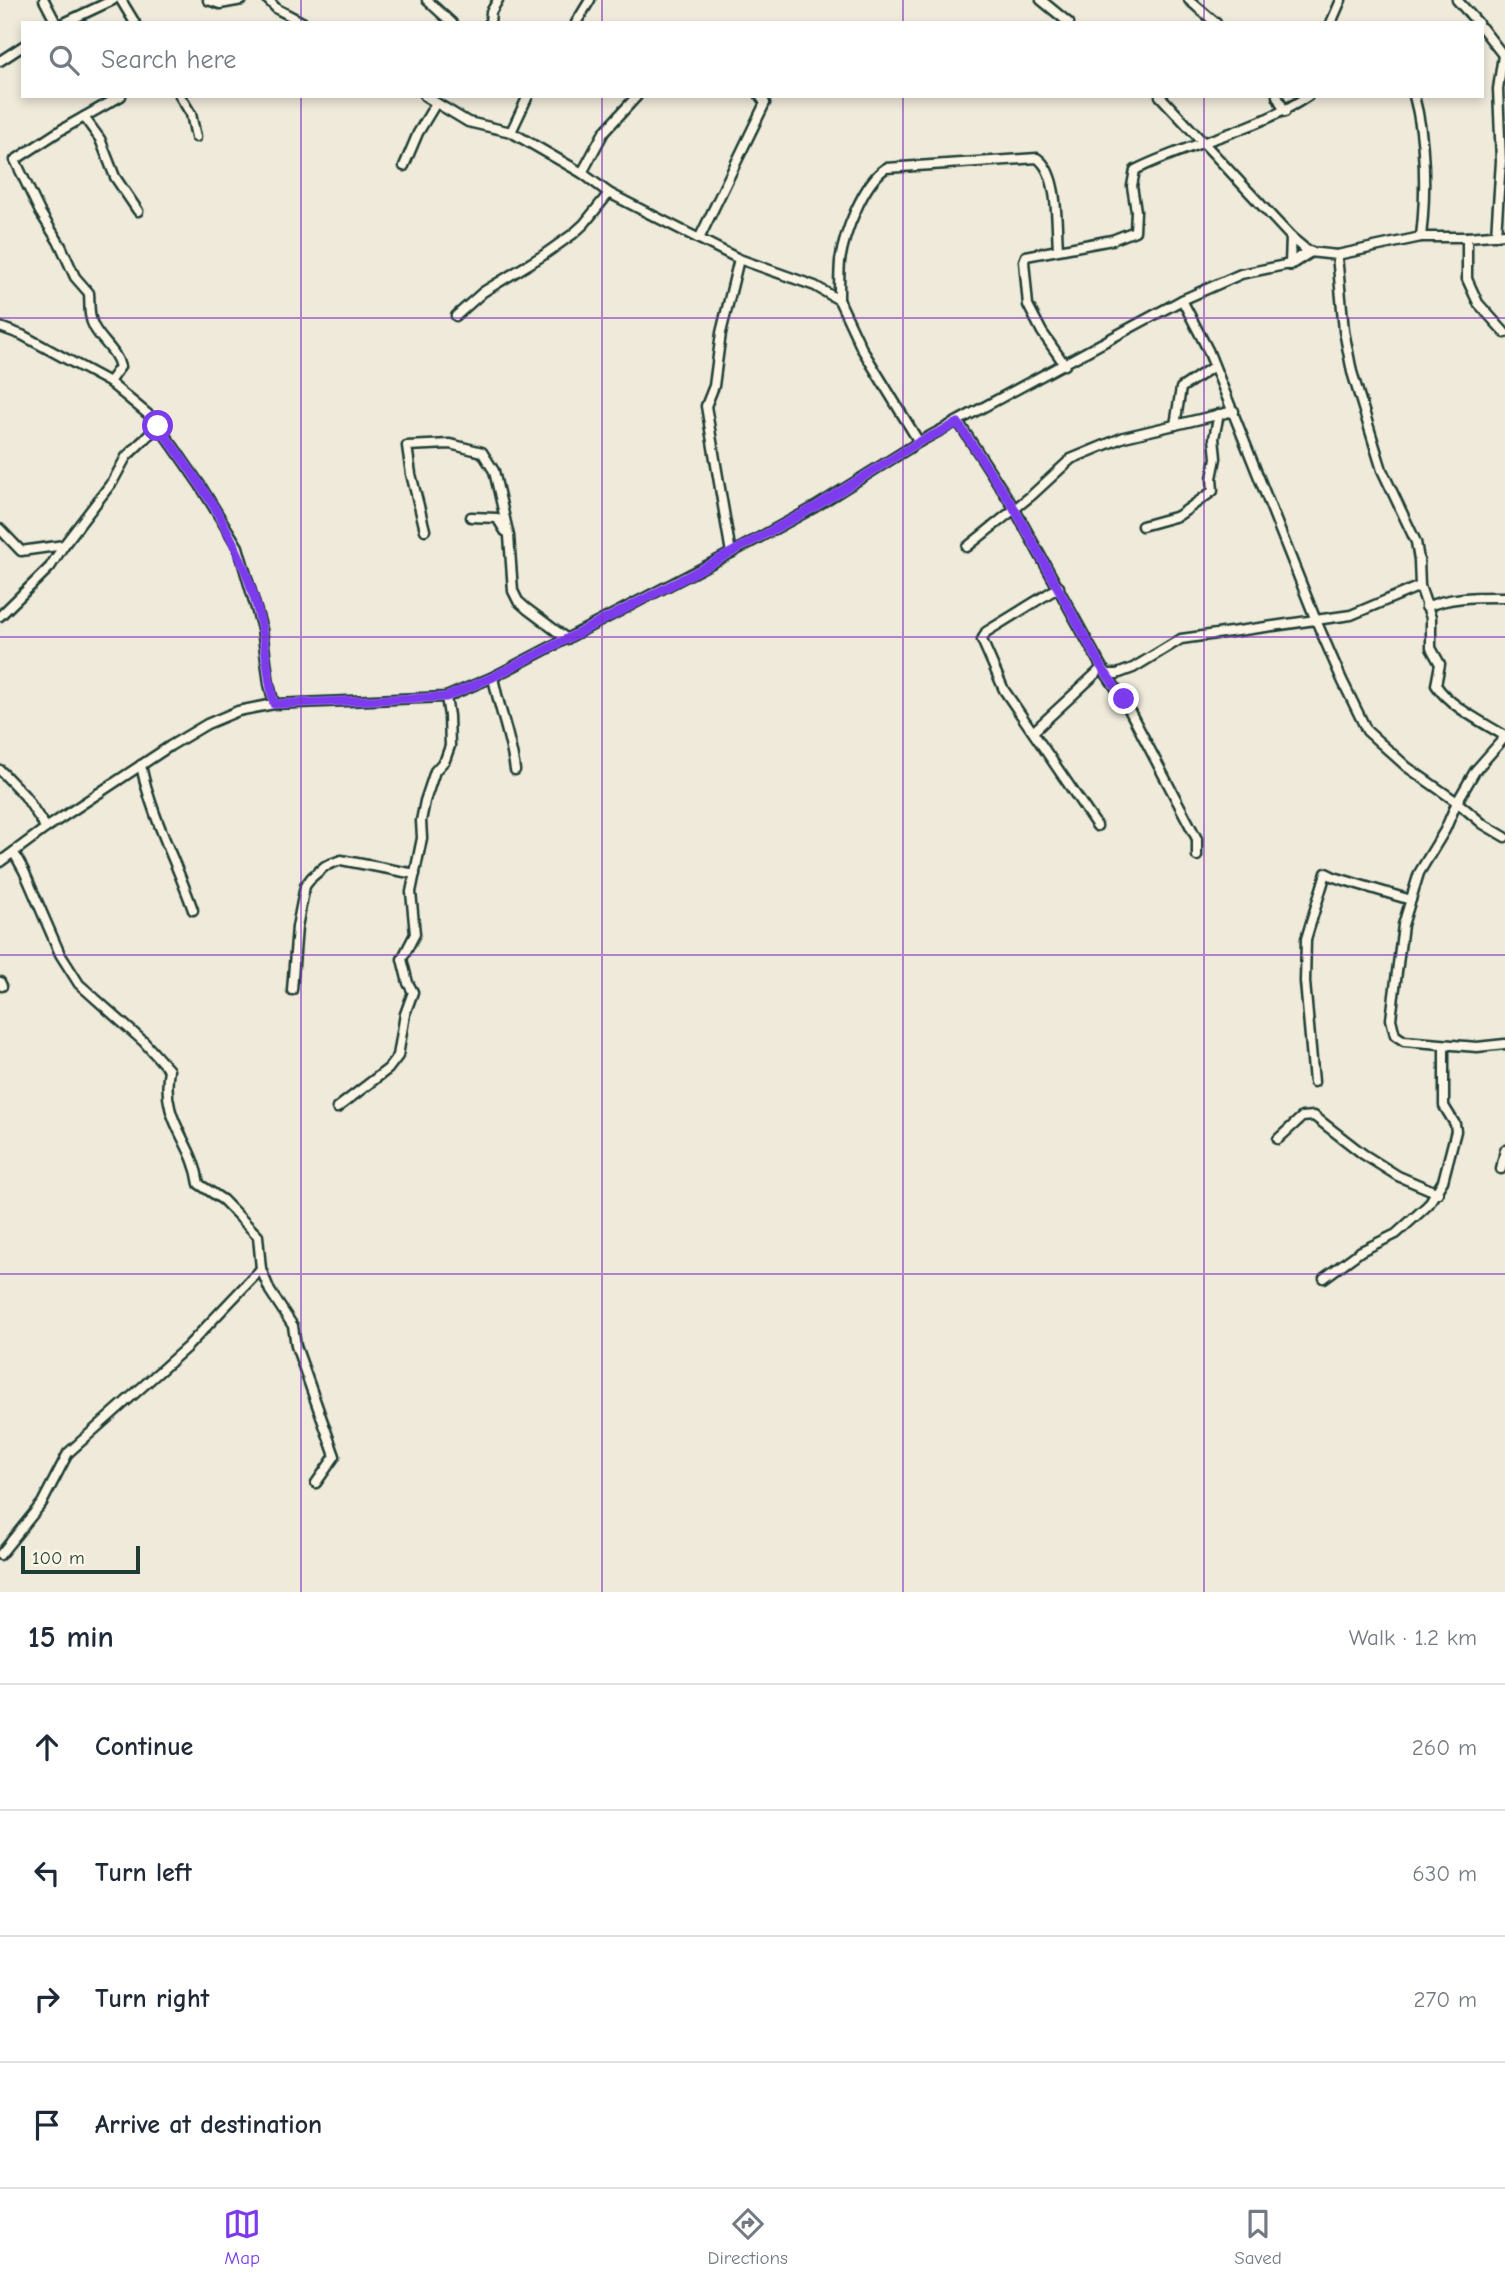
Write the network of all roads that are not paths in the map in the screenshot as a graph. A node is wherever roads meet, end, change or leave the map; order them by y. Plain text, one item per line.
1 (44, 0) edge
2 (113, 0) edge
3 (121, 0) edge
4 (208, 0) edge
5 (242, 0) edge
6 (268, 0) edge
7 (427, 0) edge
8 (498, 0) edge
9 (590, 0) edge
10 (1041, 0) edge
11 (1189, 0) edge
12 (1341, 0) edge
13 (1461, 1) edge
14 (55, 21) edge
15 (68, 21) edge
16 (134, 21) edge
17 (300, 21) edge
18 (450, 21) edge
19 (490, 21) edge
20 (577, 21) edge
21 (1067, 21) edge
22 (1214, 21) edge
23 (1332, 21) edge
24 (1476, 21) edge
25 (1484, 30) edge
26 (21, 47) edge
27 (1504, 55) edge
28 (0, 61) edge
29 (117, 98) edge
30 (181, 98) edge
31 (428, 98) edge
32 (527, 98) edge
33 (634, 98) edge
34 (761, 98) edge
35 (1162, 98) edge
36 (1279, 98) edge
37 (1305, 98) edge
38 (1415, 98) edge
39 (436, 103) junction
40 (1285, 112) junction
41 (84, 117) junction
42 (511, 132) junction
43 (196, 138) dead end
44 (1201, 143) junction
45 (404, 166) dead end
46 (582, 173) junction
47 (609, 193) junction
48 (138, 211) dead end
49 (1501, 234) edge
50 (1291, 237) junction
51 (1421, 237) junction
52 (1467, 237) junction
53 (699, 239) junction
54 (1058, 249) junction
55 (1309, 252) junction
56 (1337, 255) junction
57 (739, 258) junction
58 (1290, 264) junction
59 (839, 300) junction
60 (1182, 300) junction
61 (456, 316) dead end
62 (0, 327) edge
63 (1505, 333) edge
64 (1065, 365) junction
65 (1214, 366) junction
66 (109, 382) junction
67 (1176, 411) junction
68 (1234, 411) junction
69 (1219, 414) junction
70 (958, 423) junction
71 (1175, 425) junction
72 (158, 426) junction
73 (1161, 428) junction
74 (919, 442) junction
75 (1014, 508) junction
76 (471, 517) dead end
77 (1142, 526) dead end
78 (0, 529) edge
79 (425, 530) dead end
80 (509, 536) junction
81 (64, 545) junction
82 (967, 547) dead end
83 (731, 553) junction
84 (1420, 586) junction
85 (1059, 587) junction
86 (1505, 597) edge
87 (1426, 607) junction
88 (0, 616) edge
89 (1315, 618) junction
90 (567, 639) junction
91 (1102, 668) junction
92 (493, 677) junction
93 (446, 697) junction
94 (274, 704) junction
95 (1034, 731) junction
96 (1505, 736) edge
97 (141, 765) junction
98 (0, 770) edge
99 (515, 770) dead end
100 (1457, 802) junction
101 (1097, 826) dead end
102 (47, 828) junction
103 (1505, 837) edge
104 (13, 853) junction
105 (1197, 856) dead end
106 (0, 862) edge
107 (415, 874) junction
108 (1411, 900) junction
109 (193, 910) dead end
110 (292, 990) dead end
111 (1505, 1044) edge
112 (1444, 1045) junction
113 (1314, 1082) dead end
114 (337, 1108) dead end
115 (1278, 1139) dead end
116 (1505, 1150) edge
117 (1501, 1169) dead end
118 (1438, 1193) junction
119 (261, 1269) junction
120 (1324, 1278) dead end
121 (316, 1483) dead end
122 (0, 1555) edge

1 - 14 street
2 - 15 street
3 - 16 street
4 - 5 street
6 - 17 street
7 - 18 street
8 - 19 street
9 - 20 street
10 - 21 street
11 - 22 street
12 - 23 street
13 - 24 street
25 - 27 street
26 - 28 street
27 - 49 street
29 - 41 street
30 - 43 street
31 - 39 street
32 - 42 street
33 - 46 street
34 - 53 street
35 - 44 street
36 - 40 street
37 - 40 street
38 - 51 street
39 - 42 street
39 - 45 street
40 - 44 street
41 - 48 street
41 - 66 street
42 - 46 street
44 - 50 street
44 - 54 street
46 - 47 street
47 - 53 street
47 - 61 street
49 - 52 street
50 - 55 street
50 - 58 street
51 - 52 street
51 - 56 street
52 - 63 street
53 - 57 street
54 - 59 street
54 - 64 street
55 - 56 street
55 - 58 street
56 - 84 street
57 - 59 street
57 - 83 street
58 - 60 street
59 - 74 street
60 - 64 street
60 - 65 street
62 - 66 street
64 - 70 street
65 - 67 street
65 - 68 street
66 - 72 street
67 - 71 street
67 - 73 street
68 - 69 street
68 - 89 street
69 - 71 street
69 - 77 street
70 - 74 street
70 - 75 street
71 - 73 street
72 - 81 street
72 - 94 street
73 - 75 street
74 - 83 street
75 - 82 street
75 - 85 street
76 - 80 street
78 - 81 street
79 - 80 street
80 - 90 street
81 - 88 street
83 - 90 street
84 - 87 street
84 - 89 street
85 - 91 street
85 - 95 street
86 - 87 street
87 - 96 street
89 - 91 street
89 - 100 street
90 - 92 street
91 - 95 street
91 - 105 street
92 - 93 street
92 - 99 street
93 - 94 street
93 - 107 street
94 - 97 street
95 - 101 street
96 - 100 street
97 - 102 street
97 - 109 street
98 - 102 street
100 - 103 street
100 - 108 street
102 - 104 street
104 - 106 street
104 - 119 street
107 - 110 street
107 - 114 street
108 - 112 street
108 - 113 street
111 - 112 street
112 - 118 street
115 - 118 street
116 - 117 street
118 - 120 street
119 - 121 street
119 - 122 street

